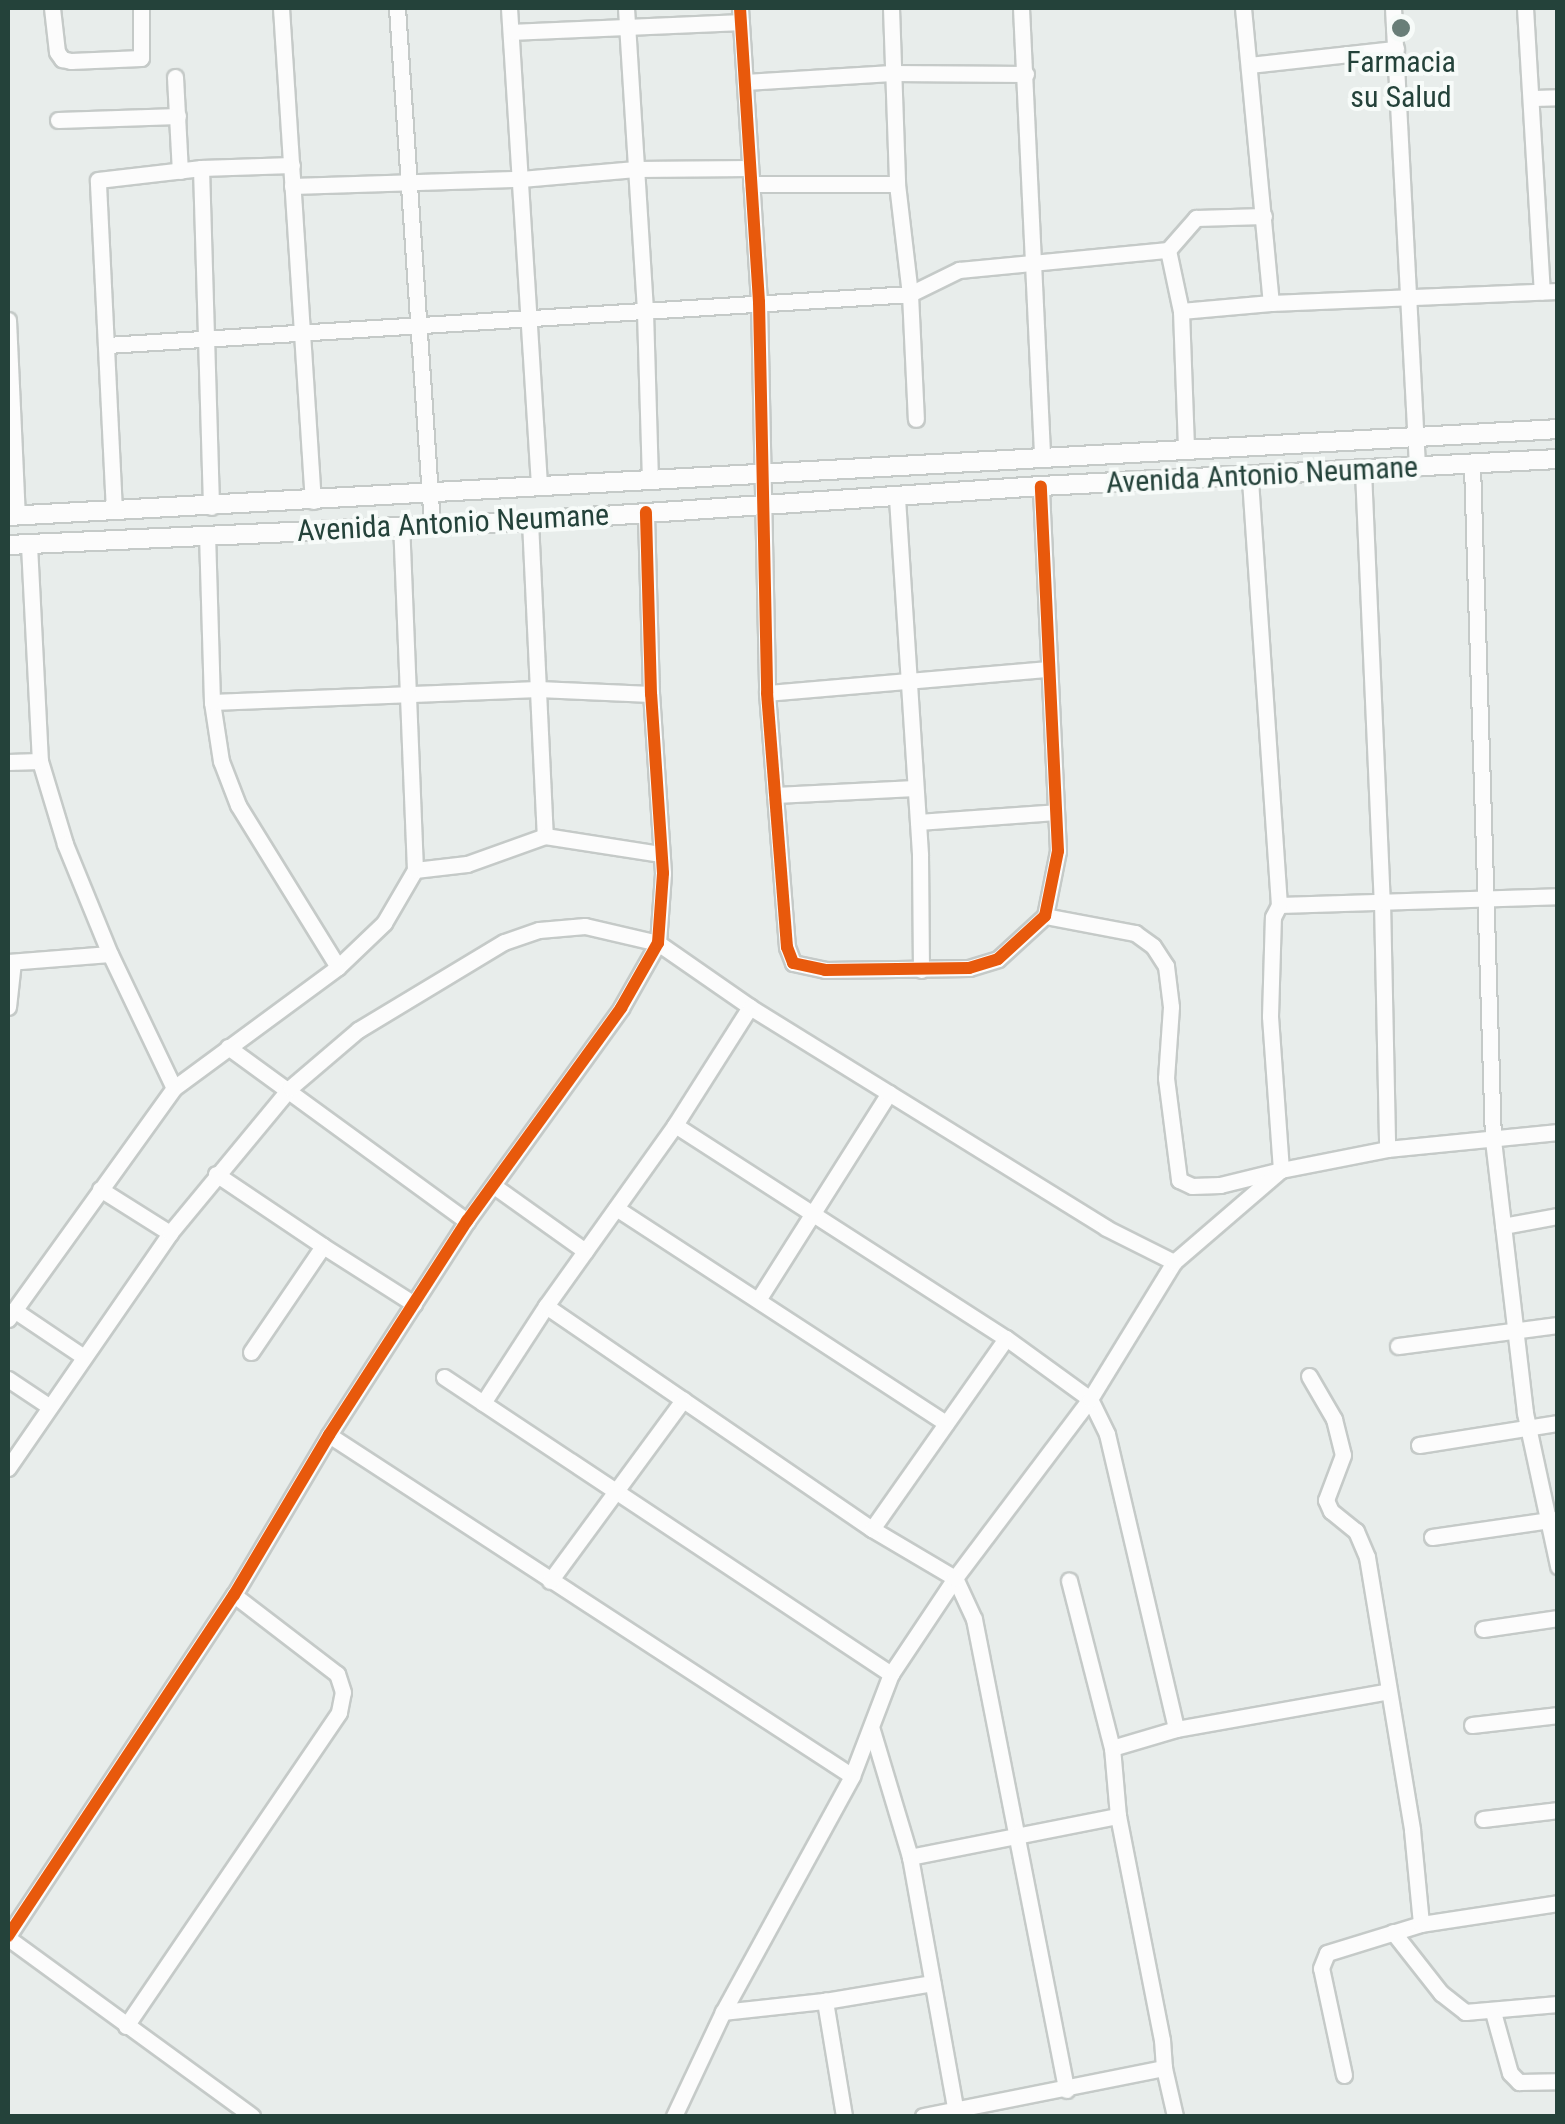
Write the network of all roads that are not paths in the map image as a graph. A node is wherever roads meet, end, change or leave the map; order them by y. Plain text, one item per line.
1 (52, 8) edge
2 (141, 8) edge
3 (282, 8) edge
4 (397, 8) edge
5 (509, 8) edge
6 (626, 8) edge
7 (891, 8) edge
8 (1021, 8) edge
9 (1243, 8) edge
10 (1393, 8) edge
11 (1525, 8) edge
12 (740, 15) edge
13 (627, 26) junction
14 (511, 32) junction
15 (1396, 49) junction
16 (1250, 65) junction
17 (892, 73) junction
18 (1026, 74) junction
19 (176, 77) dead end
20 (745, 82) junction
21 (1558, 97) edge
22 (1534, 98) junction
23 (178, 116) junction
24 (58, 120) dead end
25 (292, 164) junction
26 (201, 168) junction
27 (636, 169) junction
28 (180, 172) junction
29 (751, 176) junction
30 (411, 178) junction
31 (521, 178) junction
32 (898, 184) junction
33 (292, 186) junction
34 (1264, 216) junction
35 (1168, 250) junction
36 (1036, 264) junction
37 (1550, 291) edge
38 (910, 294) junction
39 (1412, 299) junction
40 (759, 302) junction
41 (1270, 302) junction
42 (1182, 311) junction
43 (645, 312) junction
44 (530, 315) junction
45 (8, 320) edge
46 (422, 323) junction
47 (301, 331) junction
48 (207, 338) junction
49 (107, 345) junction
50 (916, 419) dead end
51 (1558, 429) edge
52 (1417, 437) junction
53 (1186, 450) junction
54 (1042, 458) junction
55 (1558, 459) edge
56 (1472, 465) junction
57 (1417, 468) junction
58 (1363, 472) junction
59 (762, 474) junction
60 (1250, 476) junction
61 (650, 478) junction
62 (539, 486) junction
63 (1041, 486) junction
64 (431, 495) junction
65 (896, 498) junction
66 (313, 501) junction
67 (211, 506) junction
68 (764, 506) junction
69 (114, 510) junction
70 (646, 512) junction
71 (12, 515) edge
72 (530, 520) junction
73 (401, 525) junction
74 (432, 525) junction
75 (207, 536) junction
76 (8, 545) edge
77 (29, 545) junction
78 (1047, 669) junction
79 (906, 682) junction
80 (538, 689) junction
81 (766, 693) junction
82 (651, 694) junction
83 (408, 696) junction
84 (212, 702) junction
85 (40, 761) junction
86 (8, 762) edge
87 (915, 788) junction
88 (775, 795) junction
89 (1056, 812) junction
90 (918, 822) junction
91 (545, 836) junction
92 (660, 854) junction
93 (415, 870) junction
94 (1558, 896) edge
95 (1382, 901) junction
96 (1486, 901) junction
97 (1279, 905) junction
98 (1045, 916) junction
99 (658, 942) junction
100 (110, 954) junction
101 (10, 962) edge
102 (338, 967) junction
103 (921, 970) junction
104 (750, 1006) junction
105 (8, 1007) edge
106 (228, 1046) junction
107 (174, 1088) junction
108 (290, 1088) junction
109 (889, 1093) junction
110 (675, 1126) junction
111 (1558, 1132) edge
112 (1493, 1140) junction
113 (1388, 1150) junction
114 (1280, 1170) junction
115 (216, 1174) junction
116 (494, 1186) junction
117 (100, 1189) junction
118 (616, 1208) junction
119 (814, 1215) junction
120 (1558, 1216) edge
121 (467, 1222) junction
122 (1503, 1226) junction
123 (170, 1233) junction
124 (322, 1246) junction
125 (585, 1251) junction
126 (1174, 1262) junction
127 (758, 1300) junction
128 (414, 1304) junction
129 (546, 1306) junction
130 (11, 1314) edge
131 (1558, 1325) edge
132 (1516, 1331) junction
133 (1006, 1338) junction
134 (1398, 1346) dead end
135 (252, 1352) dead end
136 (84, 1356) junction
137 (1309, 1376) dead end
138 (444, 1377) dead end
139 (8, 1379) edge
140 (684, 1400) junction
141 (1090, 1400) junction
142 (483, 1402) junction
143 (50, 1406) junction
144 (946, 1423) junction
145 (1558, 1423) edge
146 (1528, 1427) junction
147 (329, 1436) junction
148 (1419, 1445) dead end
149 (8, 1468) edge
150 (615, 1490) junction
151 (1553, 1520) edge
152 (872, 1529) junction
153 (1432, 1537) dead end
154 (1558, 1566) edge
155 (955, 1578) junction
156 (1069, 1580) dead end
157 (550, 1582) junction
158 (234, 1595) junction
159 (1558, 1618) edge
160 (1483, 1629) dead end
161 (891, 1674) junction
162 (1389, 1691) junction
163 (1558, 1715) edge
164 (1472, 1725) dead end
165 (1176, 1728) junction
166 (872, 1730) junction
167 (1112, 1748) junction
168 (852, 1776) junction
169 (1558, 1810) edge
170 (1118, 1816) junction
171 (1483, 1819) dead end
172 (1016, 1833) junction
173 (910, 1858) junction
174 (1558, 1903) edge
175 (1422, 1924) junction
176 (1393, 1932) junction
177 (8, 1937) edge
178 (933, 1983) junction
179 (825, 2001) junction
180 (1558, 2004) edge
181 (722, 2012) junction
182 (1493, 2012) junction
183 (126, 2026) junction
184 (1164, 2068) junction
185 (1344, 2075) dead end
186 (1558, 2081) edge
187 (1066, 2090) junction
188 (235, 2112) edge
189 (956, 2112) junction
190 (252, 2116) edge
191 (674, 2116) edge
192 (844, 2116) edge
193 (924, 2116) edge
194 (1175, 2116) edge

1 - 2 street
3 - 25 street
4 - 30 street
5 - 14 street
6 - 13 street
7 - 17 street
8 - 18 street
9 - 16 street
10 - 15 street
11 - 22 street
12 - 13 street
12 - 20 street
13 - 14 street
13 - 27 street
14 - 31 street
15 - 16 street
15 - 39 street
16 - 34 street
17 - 18 street
17 - 20 street
17 - 32 street
18 - 36 street
19 - 23 street
20 - 29 street
21 - 22 street
22 - 37 street
23 - 24 street
23 - 28 street
25 - 26 street
25 - 33 street
26 - 28 street
26 - 48 street
27 - 29 street
27 - 31 street
27 - 43 street
28 - 49 street
29 - 32 street
29 - 40 street
30 - 31 street
30 - 33 street
30 - 46 street
31 - 44 street
32 - 38 street
33 - 47 street
34 - 35 street
34 - 41 street
35 - 36 street
35 - 42 street
36 - 38 street
36 - 54 street
37 - 39 street
38 - 40 street
38 - 50 street
39 - 41 street
39 - 52 street
40 - 43 street
40 - 59 street
41 - 42 street
42 - 53 street
43 - 44 street
43 - 61 street
44 - 46 street
44 - 62 street
45 - 71 street
46 - 47 street
46 - 64 street
47 - 48 street
47 - 66 street
48 - 49 street
48 - 67 street
49 - 69 street
51 - 52 street, Avenida Antonio Neumane
52 - 53 street, Avenida Antonio Neumane
52 - 57 street
53 - 54 street, Avenida Antonio Neumane
54 - 59 street, Avenida Antonio Neumane
55 - 56 street, Avenida Antonio Neumane
56 - 57 street, Avenida Antonio Neumane
56 - 96 street
57 - 58 street, Avenida Antonio Neumane
58 - 60 street, Avenida Antonio Neumane
58 - 95 street
59 - 61 street, Avenida Antonio Neumane
59 - 68 street
60 - 63 street, Avenida Antonio Neumane
60 - 97 street
61 - 62 street, Avenida Antonio Neumane
62 - 64 street, Avenida Antonio Neumane
63 - 65 street, Avenida Antonio Neumane
63 - 78 street
64 - 66 street, Avenida Antonio Neumane
64 - 74 street
65 - 68 street, Avenida Antonio Neumane
65 - 79 street
66 - 67 street, Avenida Antonio Neumane
67 - 69 street, Avenida Antonio Neumane
68 - 70 street, Avenida Antonio Neumane
68 - 81 street
69 - 71 street, Avenida Antonio Neumane
70 - 72 street, Avenida Antonio Neumane
70 - 82 street
72 - 74 street, Avenida Antonio Neumane
72 - 80 street
73 - 74 street, Avenida Antonio Neumane
73 - 75 street, Avenida Antonio Neumane
73 - 83 street
75 - 77 street, Avenida Antonio Neumane
75 - 84 street
76 - 77 street, Avenida Antonio Neumane
77 - 85 street
78 - 79 street
78 - 89 street
79 - 81 street
79 - 87 street
80 - 82 street
80 - 83 street
80 - 91 street
81 - 88 street
82 - 92 street
83 - 84 street
83 - 93 street
84 - 102 street
85 - 86 street
85 - 100 street
87 - 88 street
87 - 90 street
88 - 103 street
89 - 90 street
89 - 98 street
90 - 103 street
91 - 92 street
91 - 93 street
92 - 99 street
93 - 102 street
94 - 96 street
95 - 96 street
95 - 97 street
95 - 113 street
96 - 112 street
97 - 114 street
98 - 103 street
98 - 114 street
99 - 104 street
99 - 108 street
99 - 116 street
100 - 101 street
100 - 107 street
101 - 105 street
102 - 106 street
104 - 109 street
104 - 110 street
106 - 107 street
106 - 108 street
107 - 117 street
108 - 115 street
108 - 121 street
109 - 119 street
109 - 126 street
110 - 118 street
110 - 119 street
111 - 112 street
112 - 113 street
112 - 122 street
113 - 114 street
114 - 126 street
115 - 123 street
115 - 124 street
116 - 121 street
116 - 125 street
117 - 123 street
117 - 130 street
118 - 125 street
118 - 127 street
119 - 127 street
119 - 133 street
120 - 122 street
121 - 128 street
122 - 132 street
123 - 136 street
124 - 128 street
124 - 135 street
125 - 129 street
126 - 141 street
127 - 144 street
128 - 147 street
129 - 140 street
129 - 142 street
130 - 136 street
131 - 132 street
132 - 134 street
132 - 146 street
133 - 141 street
133 - 144 street
136 - 143 street
137 - 162 street
138 - 142 street
139 - 143 street
140 - 150 street
140 - 152 street
141 - 155 street
141 - 165 street
142 - 150 street
143 - 149 street
144 - 152 street
145 - 146 street
146 - 148 street
146 - 151 street
147 - 157 street
147 - 158 street
150 - 157 street
150 - 161 street
151 - 153 street
151 - 154 street
152 - 155 street
155 - 161 street
155 - 172 street
156 - 167 street
157 - 168 street
158 - 177 street
158 - 183 street
159 - 160 street
161 - 166 street
162 - 165 street
162 - 175 street
163 - 164 street
165 - 167 street
166 - 168 street
166 - 173 street
167 - 170 street
168 - 181 street
169 - 171 street
170 - 172 street
170 - 184 street
172 - 173 street
172 - 187 street
173 - 178 street
174 - 175 street
175 - 176 street
176 - 182 street
176 - 185 street
177 - 183 street
178 - 179 street
178 - 189 street
179 - 181 street
179 - 192 street
180 - 182 street
181 - 191 street
182 - 186 street
183 - 188 street
184 - 187 street
184 - 194 street
187 - 189 street
188 - 190 street
189 - 193 street

